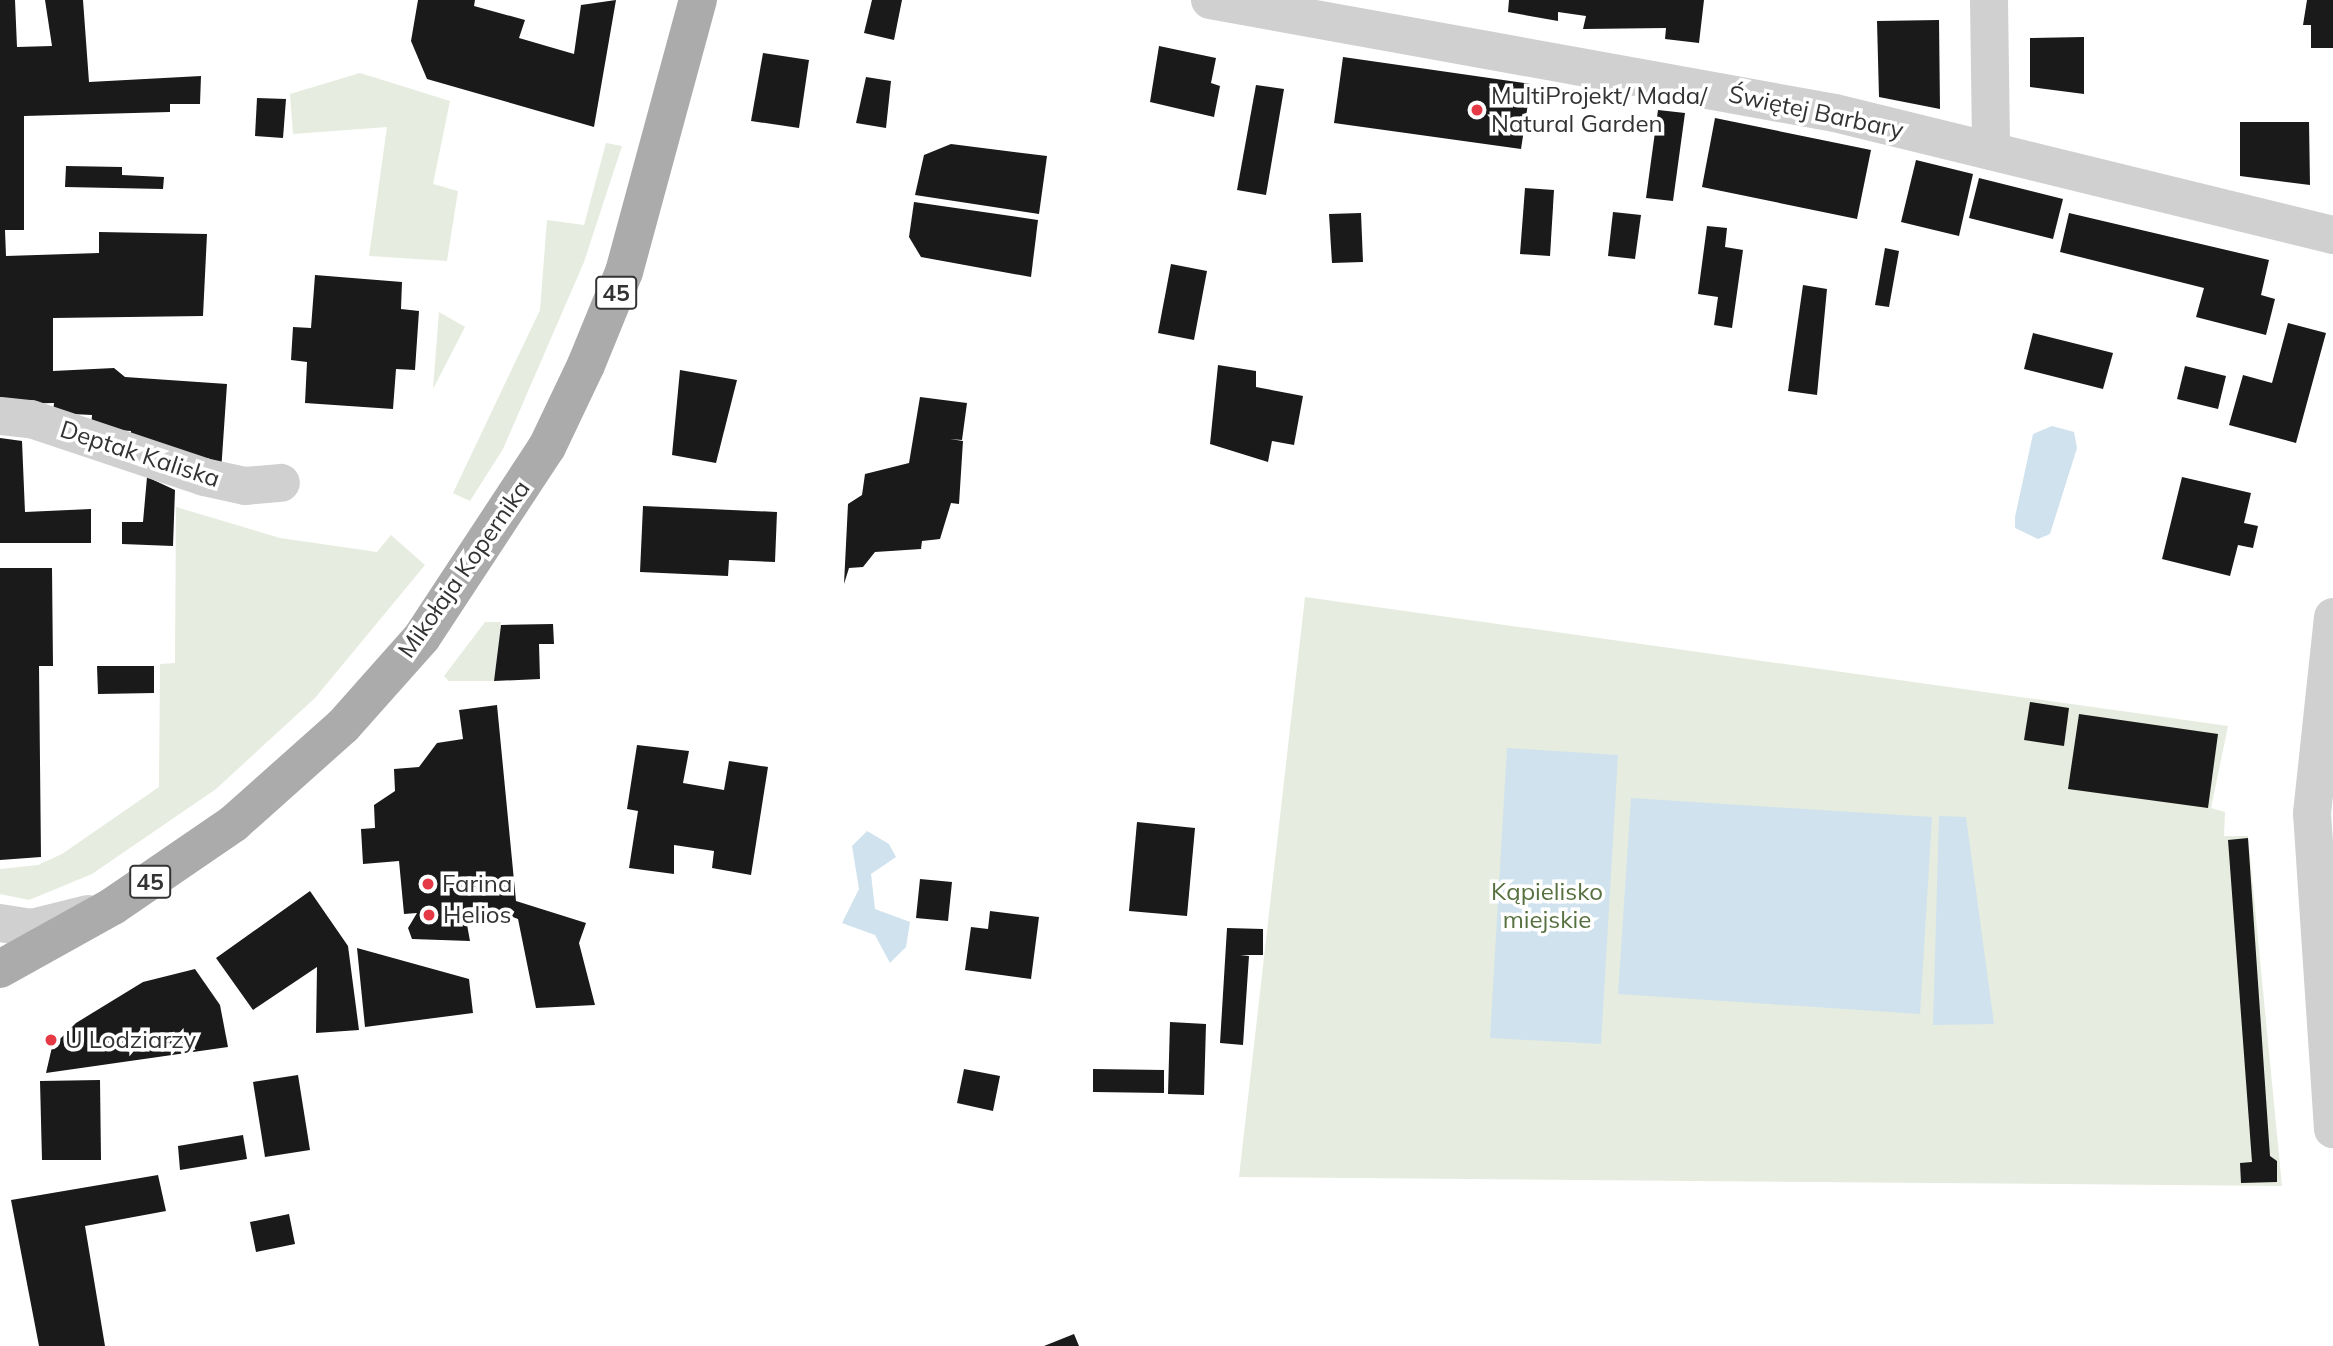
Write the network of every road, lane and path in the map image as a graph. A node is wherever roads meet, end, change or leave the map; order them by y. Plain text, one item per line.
1 (698, 0) edge
2 (1210, 0) edge
3 (1989, 0) edge
4 (1991, 150) junction
5 (2333, 235) edge
6 (0, 416) edge
7 (281, 483) dead end
8 (2333, 617) edge
9 (113, 906) junction
10 (0, 923) edge
11 (0, 969) edge
12 (2333, 1129) edge

1 - 9 main road, Mikołaja Kopernika / 45
2 - 4 street, Świętej Barbary
3 - 4 street
4 - 5 street, Świętej Barbary
6 - 7 street, Deptak Kaliska
8 - 12 street
9 - 10 street
9 - 11 main road, Mikołaja Kopernika / 45

